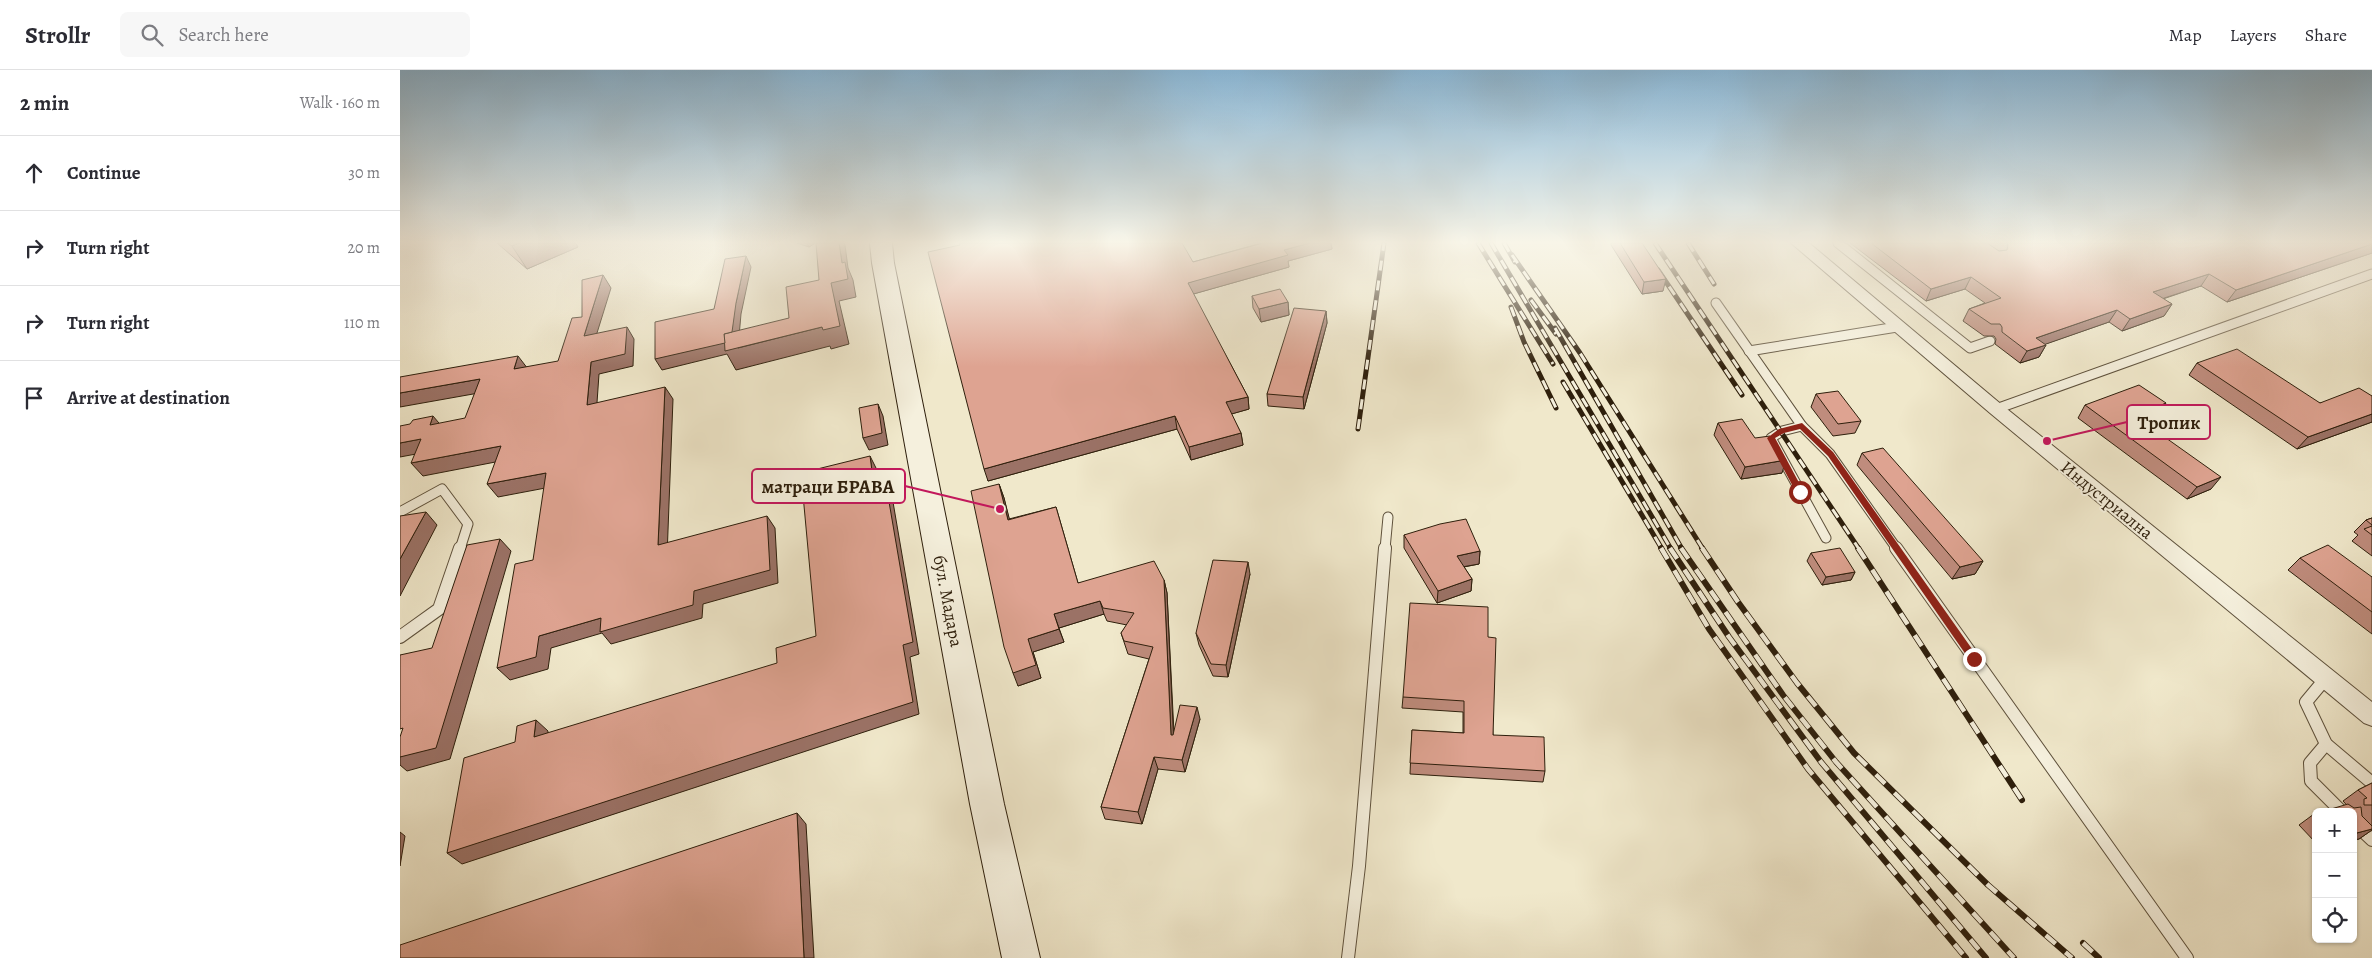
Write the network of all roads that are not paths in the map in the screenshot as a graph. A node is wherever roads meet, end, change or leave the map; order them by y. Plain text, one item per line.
1 (887, 284) edge
2 (1847, 284) edge
3 (1890, 284) edge
4 (2343, 284) edge
5 (1716, 303) dead end
6 (1897, 328) junction
7 (1990, 341) dead end
8 (1749, 350) junction
9 (1996, 410) junction
10 (1802, 426) junction
11 (400, 512) edge
12 (1388, 517) dead end
13 (1826, 538) dead end
14 (400, 637) edge
15 (2326, 678) junction
16 (2372, 716) edge
17 (2326, 744) junction
18 (2372, 783) edge
19 (2338, 808) edge
20 (2357, 826) edge
21 (2372, 840) edge
22 (1021, 958) edge
23 (1348, 958) edge
24 (2187, 958) edge

1 - 22 main road, бул. Мадара
2 - 6 street, Индустриална
3 - 7 lane
4 - 9 lane
5 - 8 lane
6 - 8 lane
6 - 9 street, Индустриална
8 - 10 lane
9 - 15 street, Индустриална
10 - 13 lane
10 - 24 lane
11 - 14 lane
12 - 23 lane
15 - 16 street, Индустриална
15 - 17 lane
17 - 18 lane
17 - 19 lane
20 - 21 lane

